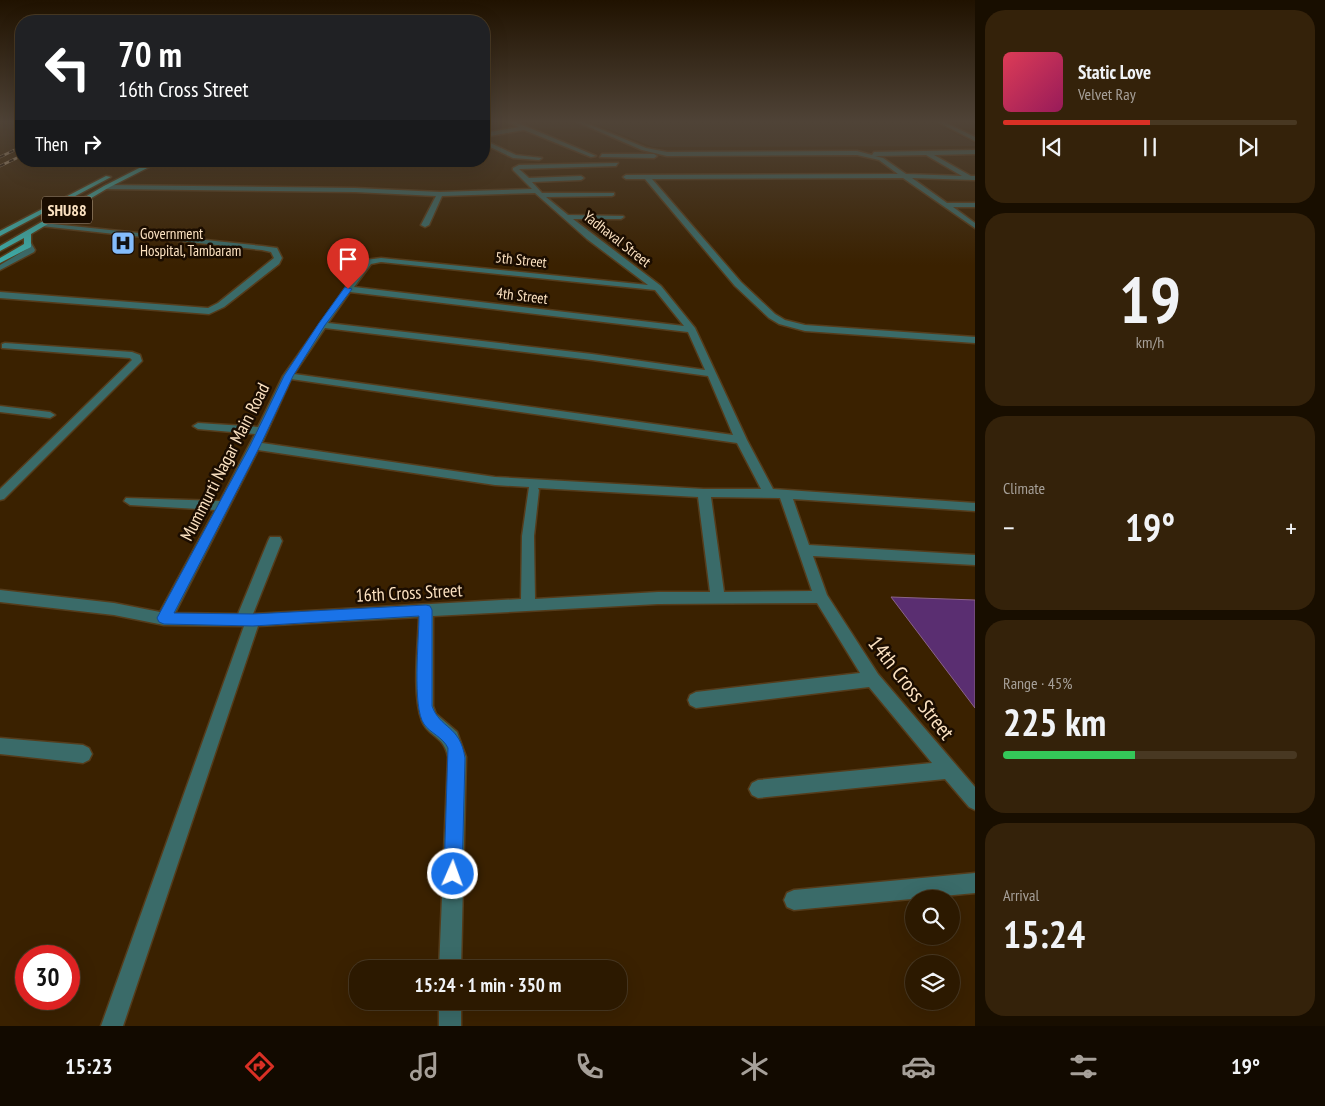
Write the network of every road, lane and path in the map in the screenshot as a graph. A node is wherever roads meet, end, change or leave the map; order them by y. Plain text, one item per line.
1 (126, 169) edge
2 (142, 169) edge
3 (516, 169) edge
4 (896, 169) edge
5 (956, 169) edge
6 (906, 176) junction
7 (626, 177) dead end
8 (647, 177) junction
9 (581, 178) dead end
10 (974, 179) edge
11 (527, 180) junction
12 (106, 187) junction
13 (539, 193) junction
14 (440, 194) junction
15 (612, 194) dead end
16 (946, 205) junction
17 (975, 205) edge
18 (621, 216) dead end
19 (566, 217) junction
20 (424, 224) dead end
21 (43, 225) junction
22 (975, 226) edge
23 (0, 233) edge
24 (28, 234) junction
25 (28, 245) junction
26 (0, 249) edge
27 (381, 260) joint
28 (0, 261) edge
29 (0, 268) edge
30 (658, 288) junction
31 (348, 289) junction
32 (0, 295) edge
33 (322, 324) junction
34 (692, 330) junction
35 (975, 340) edge
36 (5, 346) dead end
37 (711, 374) junction
38 (288, 376) junction
39 (0, 409) edge
40 (50, 415) dead end
41 (198, 426) dead end
42 (262, 431) junction
43 (741, 440) junction
44 (255, 446) junction
45 (533, 490) dead end
46 (704, 493) junction
47 (769, 493) junction
48 (786, 494) junction
49 (0, 496) edge
50 (130, 501) dead end
51 (224, 506) junction
52 (975, 506) edge
53 (275, 541) dead end
54 (805, 550) junction
55 (975, 560) edge
56 (0, 596) edge
57 (718, 597) junction
58 (821, 597) junction
59 (528, 605) junction
60 (426, 610) junction
61 (164, 618) junction
62 (248, 620) junction
63 (872, 679) junction
64 (696, 700) dead end
65 (0, 746) edge
66 (83, 754) dead end
67 (949, 770) junction
68 (758, 789) dead end
69 (975, 801) edge
70 (975, 883) edge
71 (794, 900) dead end
72 (450, 960) edge
73 (450, 1010) edge
74 (112, 1026) edge
75 (450, 1026) edge

1 - 23 main road, SHU88
2 - 12 main road, SHU88
3 - 11 street
4 - 6 street
5 - 10 street
6 - 8 street
6 - 10 street
6 - 16 street
7 - 8 street
8 - 35 street
9 - 11 street
11 - 13 street, Yadhaval Street
12 - 14 street
12 - 21 main road, SHU88
13 - 14 street
13 - 15 street
13 - 19 street, Yadhaval Street
14 - 20 street
16 - 17 street
16 - 22 street
18 - 19 street
19 - 30 street, Yadhaval Street
21 - 24 main road, SHU88
21 - 32 street
24 - 25 main road
24 - 26 main road, SHU88
25 - 28 main road
25 - 29 street
27 - 30 street, 5th Street
27 - 31 street, Mummurti Nagar Main Road
30 - 34 street, Yadhaval Street
31 - 33 street, Mummurti Nagar Main Road
31 - 34 street, 4th Street
33 - 37 street
33 - 38 street, Mummurti Nagar Main Road
34 - 37 street, Yadhaval Street
36 - 49 street
37 - 43 street, Yadhaval Street
38 - 42 street, Mummurti Nagar Main Road
38 - 43 street
39 - 40 street
41 - 42 street
42 - 44 street, Mummurti Nagar Main Road
43 - 47 street, Yadhaval Street
44 - 46 street
44 - 51 street, Mummurti Nagar Main Road
45 - 59 street
46 - 47 street
46 - 57 street
47 - 48 street
48 - 52 street
48 - 54 street, 14th Cross Street
50 - 51 street
51 - 61 street, Mummurti Nagar Main Road
53 - 62 street
54 - 55 street
54 - 58 street, 14th Cross Street
56 - 61 street, 16th Cross Street
57 - 58 street, 16th Cross Street
57 - 59 street, 16th Cross Street
58 - 63 street, 14th Cross Street
59 - 60 street, 16th Cross Street
60 - 62 street, 16th Cross Street
60 - 72 street
61 - 62 street, 16th Cross Street
62 - 74 street
63 - 64 street
63 - 67 street, 14th Cross Street
65 - 66 street
67 - 68 street
67 - 69 street, 14th Cross Street
70 - 71 street
73 - 75 street

